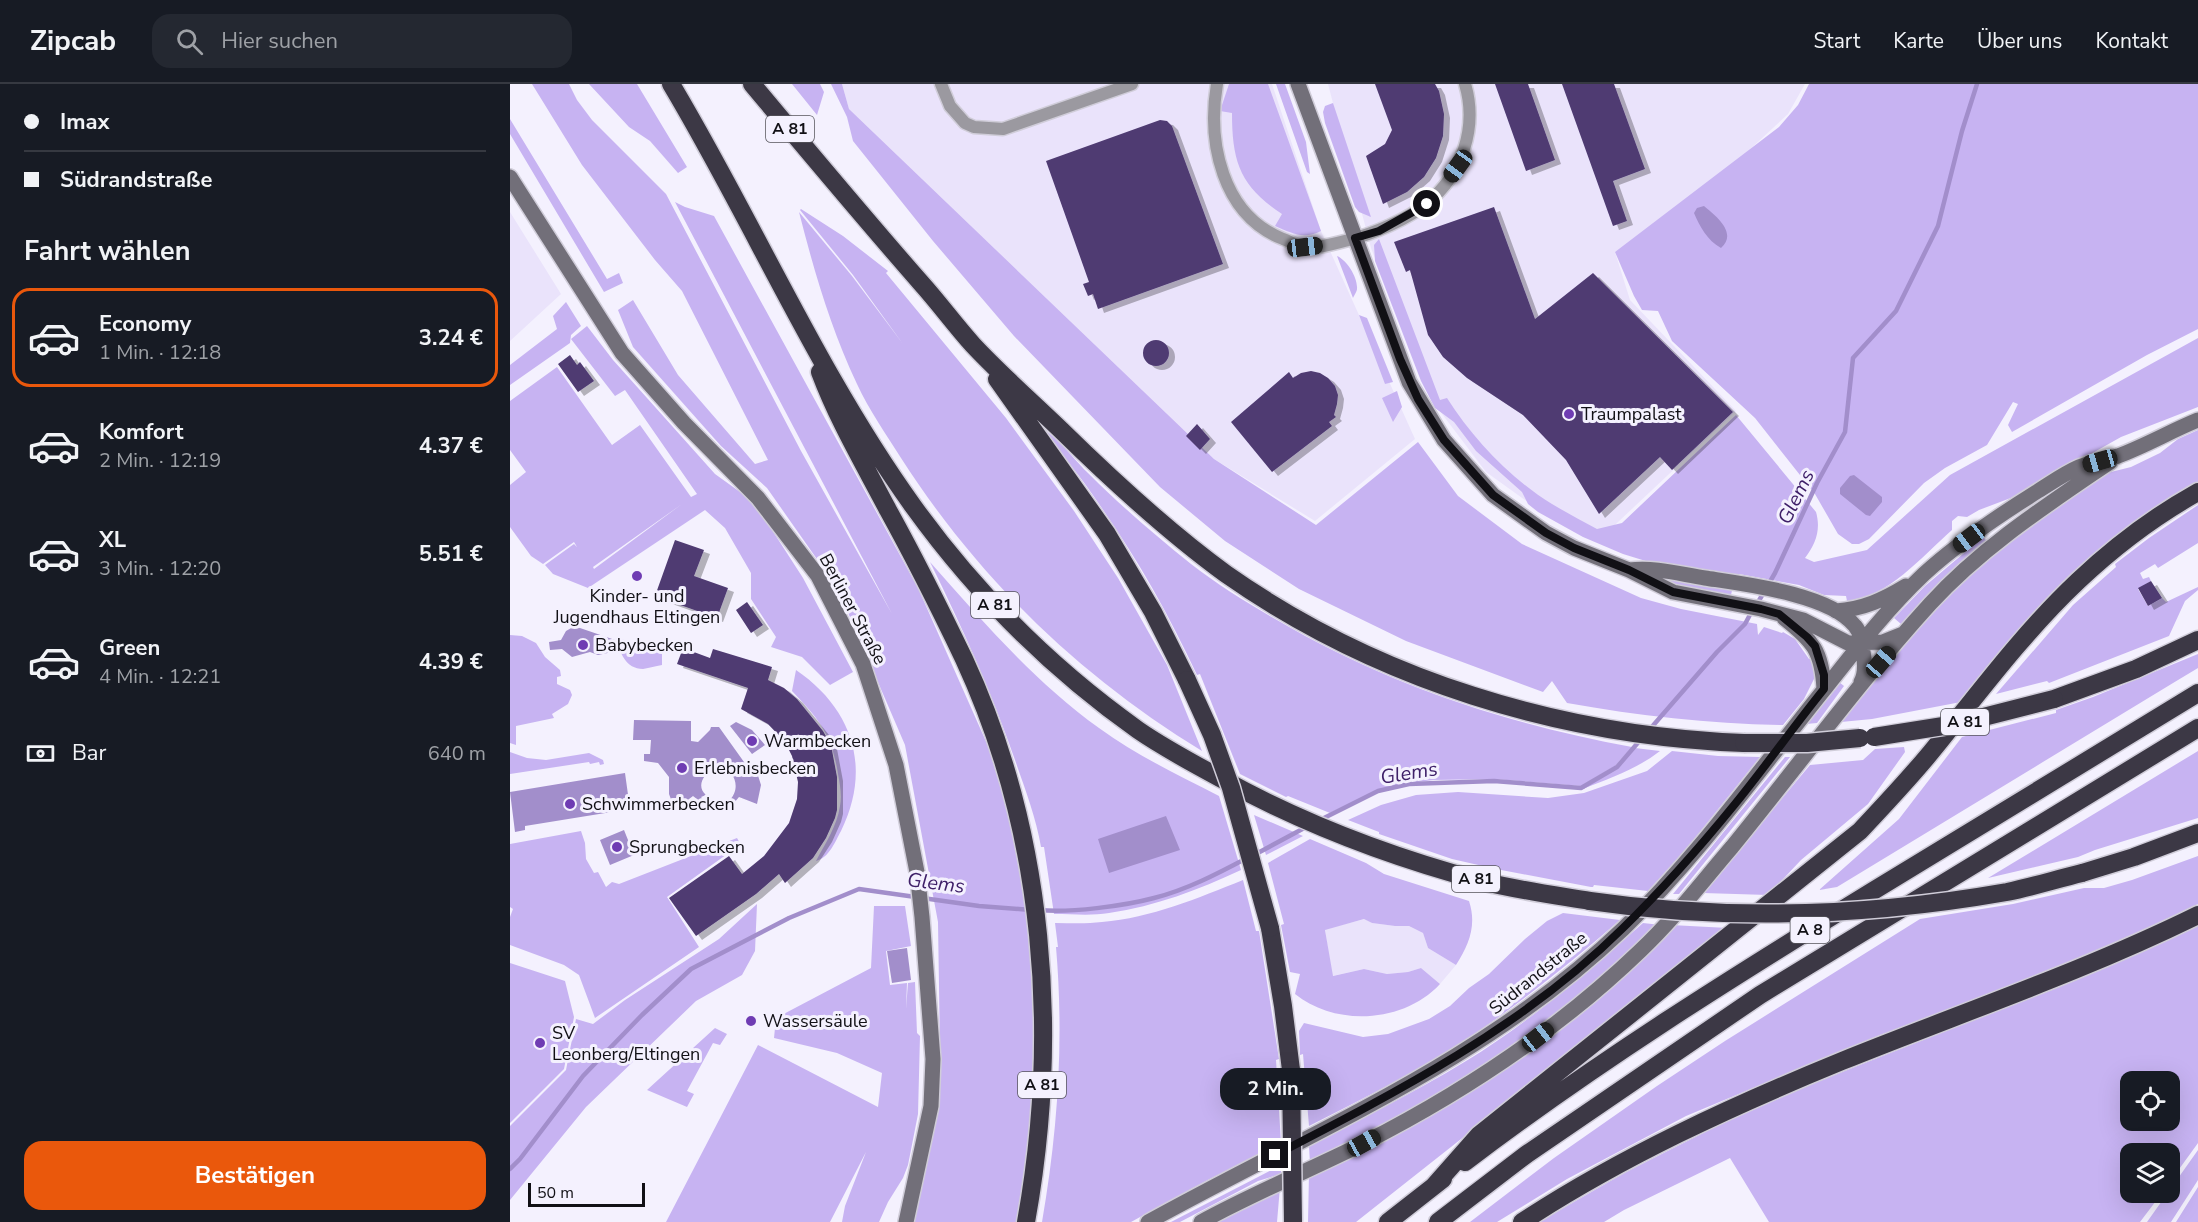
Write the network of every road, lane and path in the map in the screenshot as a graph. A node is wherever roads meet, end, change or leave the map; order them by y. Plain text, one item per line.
1 (671, 84) edge
2 (752, 84) edge
3 (941, 84) edge
4 (1132, 84) edge
5 (1216, 84) edge
6 (1298, 84) edge
7 (1465, 84) edge
8 (510, 177) edge
9 (1355, 238) junction
10 (801, 323) junction
11 (974, 345) junction
12 (2198, 420) edge
13 (2120, 455) junction
14 (2198, 492) edge
15 (1629, 570) junction
16 (1923, 575) junction
17 (1836, 611) junction
18 (1779, 614) junction
19 (1906, 633) junction
20 (2198, 640) edge
21 (1862, 643) junction
22 (1824, 689) junction
23 (1856, 691) junction
24 (2198, 693) edge
25 (2198, 728) edge
26 (2198, 833) edge
27 (2198, 915) edge
28 (1434, 1186) junction
29 (906, 1222) edge
30 (1026, 1222) edge
31 (1148, 1222) edge
32 (1201, 1222) edge
33 (1293, 1222) edge
34 (1388, 1222) edge
35 (1438, 1222) edge
36 (1522, 1222) edge

1 - 10 highway, A 81
2 - 11 highway, A 81
3 - 4 street
5 - 9 street
6 - 9 main road
7 - 9 street
8 - 29 main road, Berliner Straße
9 - 15 main road
10 - 26 highway, A 81, bridge
10 - 30 highway, A 81
11 - 20 highway, A 81, bridge
11 - 33 highway, A 81, bridge
12 - 13 main road
13 - 16 main road
13 - 19 main road
14 - 28 highway
15 - 17 main road
15 - 18 main road
16 - 17 main road
16 - 21 main road, Südrandstraße
17 - 21 main road
18 - 21 main road
18 - 22 main road
19 - 21 main road
19 - 23 main road
21 - 22 main road, Südrandstraße
21 - 23 main road
22 - 31 main road, Südrandstraße
23 - 32 main road
24 - 28 highway, A 8
25 - 35 highway, A 8
27 - 36 highway
28 - 34 highway, A 8

